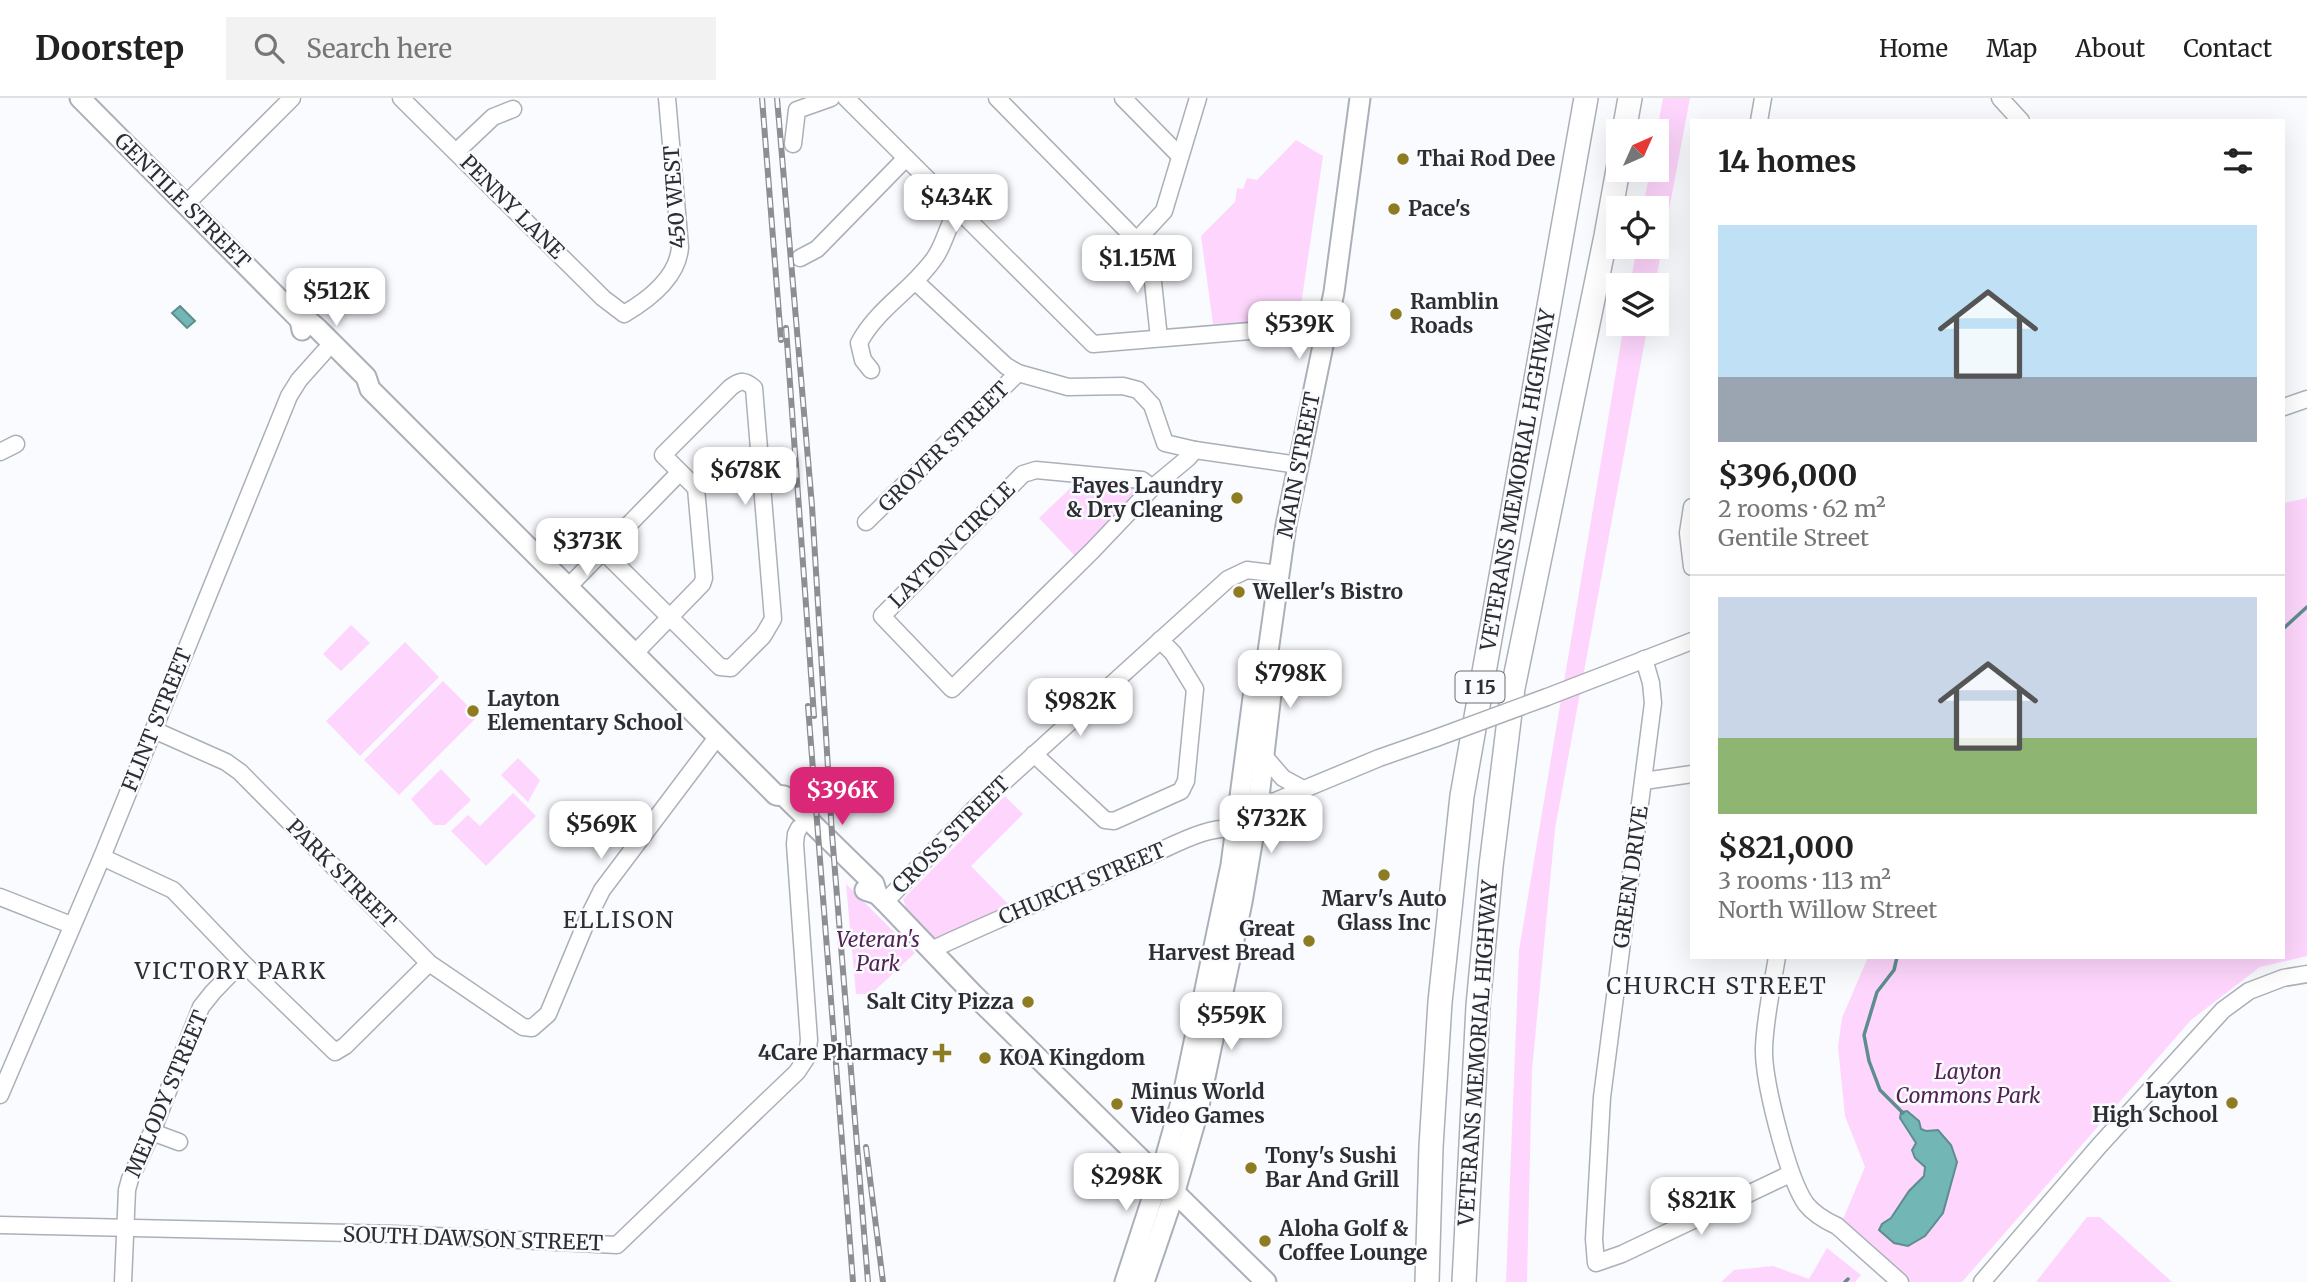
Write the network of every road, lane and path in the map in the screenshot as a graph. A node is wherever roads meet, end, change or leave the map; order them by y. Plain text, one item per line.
1 (80, 98) edge
2 (292, 98) edge
3 (401, 98) edge
4 (667, 98) edge
5 (831, 98) edge
6 (846, 98) edge
7 (997, 98) edge
8 (1123, 98) edge
9 (1198, 98) edge
10 (1360, 98) edge
11 (1586, 98) edge
12 (1630, 98) edge
13 (1763, 98) edge
14 (2000, 98) edge
15 (513, 109) dead end
16 (1627, 119) edge
17 (1759, 119) edge
18 (2019, 119) edge
19 (793, 144) dead end
20 (456, 152) junction
21 (1179, 155) junction
22 (906, 159) junction
23 (1616, 182) edge
24 (186, 204) junction
25 (958, 210) junction
26 (1137, 240) junction
27 (800, 258) dead end
28 (915, 281) junction
29 (624, 314) joint
30 (302, 321) junction
31 (1326, 330) junction
32 (1159, 338) junction
33 (324, 352) junction
34 (871, 370) dead end
35 (1018, 373) junction
36 (370, 387) junction
37 (16, 444) dead end
38 (1195, 450) junction
39 (0, 452) edge
40 (1298, 465) junction
41 (680, 472) junction
42 (1152, 488) junction
43 (1690, 520) edge
44 (866, 522) dead end
45 (1690, 550) edge
46 (604, 552) junction
47 (1279, 574) junction
48 (568, 587) junction
49 (671, 617) junction
50 (1160, 640) junction
51 (1690, 641) edge
52 (635, 653) junction
53 (1644, 659) junction
54 (1266, 666) junction
55 (154, 730) junction
56 (718, 736) junction
57 (1034, 754) junction
58 (1264, 755) junction
59 (1690, 774) edge
60 (1644, 780) junction
61 (1305, 790) junction
62 (776, 795) junction
63 (1259, 800) junction
64 (799, 828) junction
65 (1236, 829) junction
66 (102, 857) junction
67 (0, 897) edge
68 (881, 898) junction
69 (1242, 902) junction
70 (71, 925) junction
71 (931, 950) junction
72 (1777, 959) edge
73 (242, 962) junction
74 (429, 963) junction
75 (2307, 974) edge
76 (0, 1095) edge
77 (152, 1132) junction
78 (179, 1142) dead end
79 (1468, 1174) junction
80 (1790, 1174) junction
81 (1160, 1176) junction
82 (1175, 1191) junction
83 (0, 1225) edge
84 (124, 1229) junction
85 (122, 1282) edge
86 (1125, 1282) edge
87 (1144, 1282) edge
88 (1266, 1282) edge
89 (1427, 1282) edge
90 (1464, 1282) edge
91 (1473, 1282) edge
92 (1900, 1282) edge
93 (1982, 1282) edge

1 - 24 main road, GENTILE STREET
2 - 24 street
3 - 20 street, PENNY LANE
4 - 29 street, 450 WEST
5 - 19 street
6 - 22 street
7 - 26 street
8 - 21 street
9 - 21 street
10 - 31 main road, MAIN STREET
11 - 89 highway, VETERANS MEMORIAL HIGHWAY / I 15
12 - 16 highway
13 - 17 street
14 - 18 street
15 - 20 street
20 - 29 street, PENNY LANE
21 - 26 street
22 - 25 street
22 - 27 street
23 - 79 highway, VETERANS MEMORIAL HIGHWAY / I 15
24 - 30 main road, GENTILE STREET
25 - 28 street
25 - 32 street
26 - 32 street
28 - 34 street
28 - 35 street
30 - 33 main road, GENTILE STREET
30 - 36 main road, GENTILE STREET
31 - 32 street
31 - 40 main road, MAIN STREET
33 - 36 main road, GENTILE STREET
33 - 55 street, FLINT STREET
35 - 38 street, GROVER STREET
35 - 44 street, GROVER STREET
36 - 48 main road, GENTILE STREET
37 - 39 street
38 - 40 street
38 - 42 street, LAYTON CIRCLE
40 - 47 main road, MAIN STREET
41 - 46 street
41 - 49 street
41 - 49 street
42 - 42 street, LAYTON CIRCLE
43 - 45 street
46 - 48 street
46 - 49 street
47 - 50 street, CROSS STREET
47 - 54 main road, MAIN STREET
48 - 52 main road, GENTILE STREET
49 - 52 street
50 - 57 street, CROSS STREET
50 - 57 street
51 - 53 street
52 - 56 main road, GENTILE STREET
53 - 60 street, GREEN DRIVE
53 - 61 street, bridge
54 - 58 main road, MAIN STREET
54 - 65 main road, MAIN STREET
55 - 66 street, FLINT STREET
55 - 74 street, PARK STREET
56 - 62 main road, GENTILE STREET
56 - 74 street, PARK STREET
57 - 68 street, CROSS STREET
58 - 61 street
58 - 63 main road, MAIN STREET
59 - 60 street
60 - 80 street, GREEN DRIVE
61 - 63 street
62 - 64 main road, GENTILE STREET
62 - 68 main road, GENTILE STREET
63 - 69 main road, MAIN STREET
64 - 68 main road, GENTILE STREET
64 - 84 street, SOUTH DAWSON STREET
65 - 69 main road
65 - 71 street, CHURCH STREET
65 - 81 main road, MAIN STREET
66 - 70 street, FLINT STREET
66 - 73 street
67 - 70 street
68 - 71 main road, GENTILE STREET
69 - 82 main road, MAIN STREET
70 - 76 street, FLINT STREET
71 - 81 main road, GENTILE STREET
72 - 80 street
73 - 74 street
73 - 77 street, MELODY STREET
75 - 93 street
77 - 78 street
77 - 84 street, MELODY STREET
79 - 90 highway, VETERANS MEMORIAL HIGHWAY / I 15
79 - 91 highway
80 - 92 street
81 - 82 main road, GENTILE STREET
81 - 86 main road, MAIN STREET
82 - 87 main road, MAIN STREET
82 - 88 main road, GENTILE STREET
83 - 84 street, SOUTH DAWSON STREET
84 - 85 street, MELODY STREET

